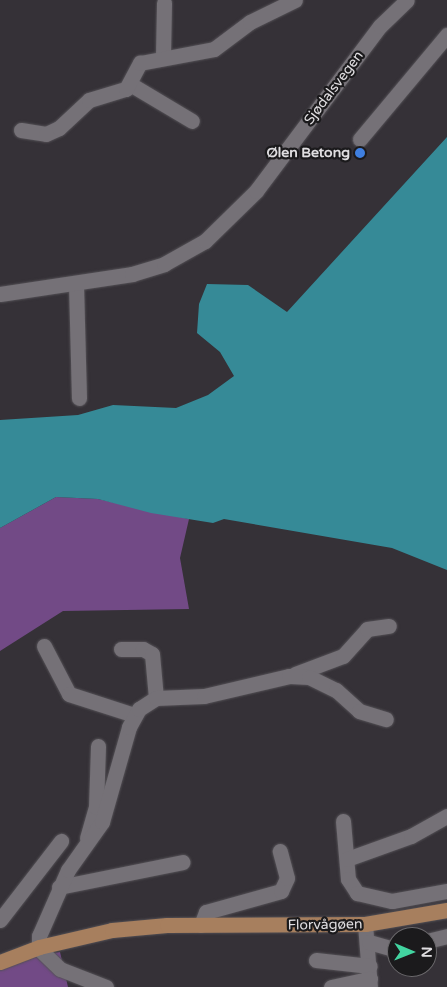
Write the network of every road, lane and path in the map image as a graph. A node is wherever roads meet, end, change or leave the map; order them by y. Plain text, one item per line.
1 (295, 0) edge
2 (407, 0) edge
3 (164, 3) dead end
4 (447, 35) edge
5 (163, 56) junction
6 (130, 84) junction
7 (192, 121) dead end
8 (21, 130) dead end
9 (360, 139) dead end
10 (76, 284) junction
11 (0, 294) edge
12 (79, 398) dead end
13 (389, 626) dead end
14 (44, 646) dead end
15 (121, 649) dead end
16 (289, 676) junction
17 (156, 698) junction
18 (134, 715) junction
19 (386, 719) dead end
20 (98, 746) dead end
21 (447, 816) edge
22 (343, 821) dead end
23 (61, 841) dead end
24 (86, 847) junction
25 (280, 851) dead end
26 (347, 859) junction
27 (183, 862) dead end
28 (59, 887) junction
29 (447, 891) edge
30 (447, 910) edge
31 (0, 920) edge
32 (364, 924) junction
33 (202, 925) junction
34 (369, 942) junction
35 (39, 947) junction
36 (387, 947) edge
37 (316, 960) dead end
38 (0, 962) edge
39 (370, 978) edge
40 (106, 987) edge
41 (331, 987) edge

1 - 5 street
2 - 10 street, Sjødalsvegen
3 - 5 street
4 - 9 street
5 - 6 street
6 - 7 street
6 - 8 street
10 - 11 street, Sjødalsvegen
10 - 12 street
13 - 16 street
14 - 18 street
15 - 17 street
16 - 17 street
16 - 19 street
17 - 18 street
18 - 24 street
20 - 24 street
21 - 26 street
22 - 26 street, Florvågøen
23 - 31 street
24 - 28 street
25 - 33 street
26 - 29 street, Florvågøen
27 - 28 street
28 - 35 street
30 - 32 main road, Florvågøen
32 - 33 main road, Florvågøen
32 - 34 street
33 - 35 main road, Florvågøen
34 - 36 street
34 - 39 street
35 - 38 main road, Florvågøen
35 - 40 street
37 - 39 street
39 - 41 street

